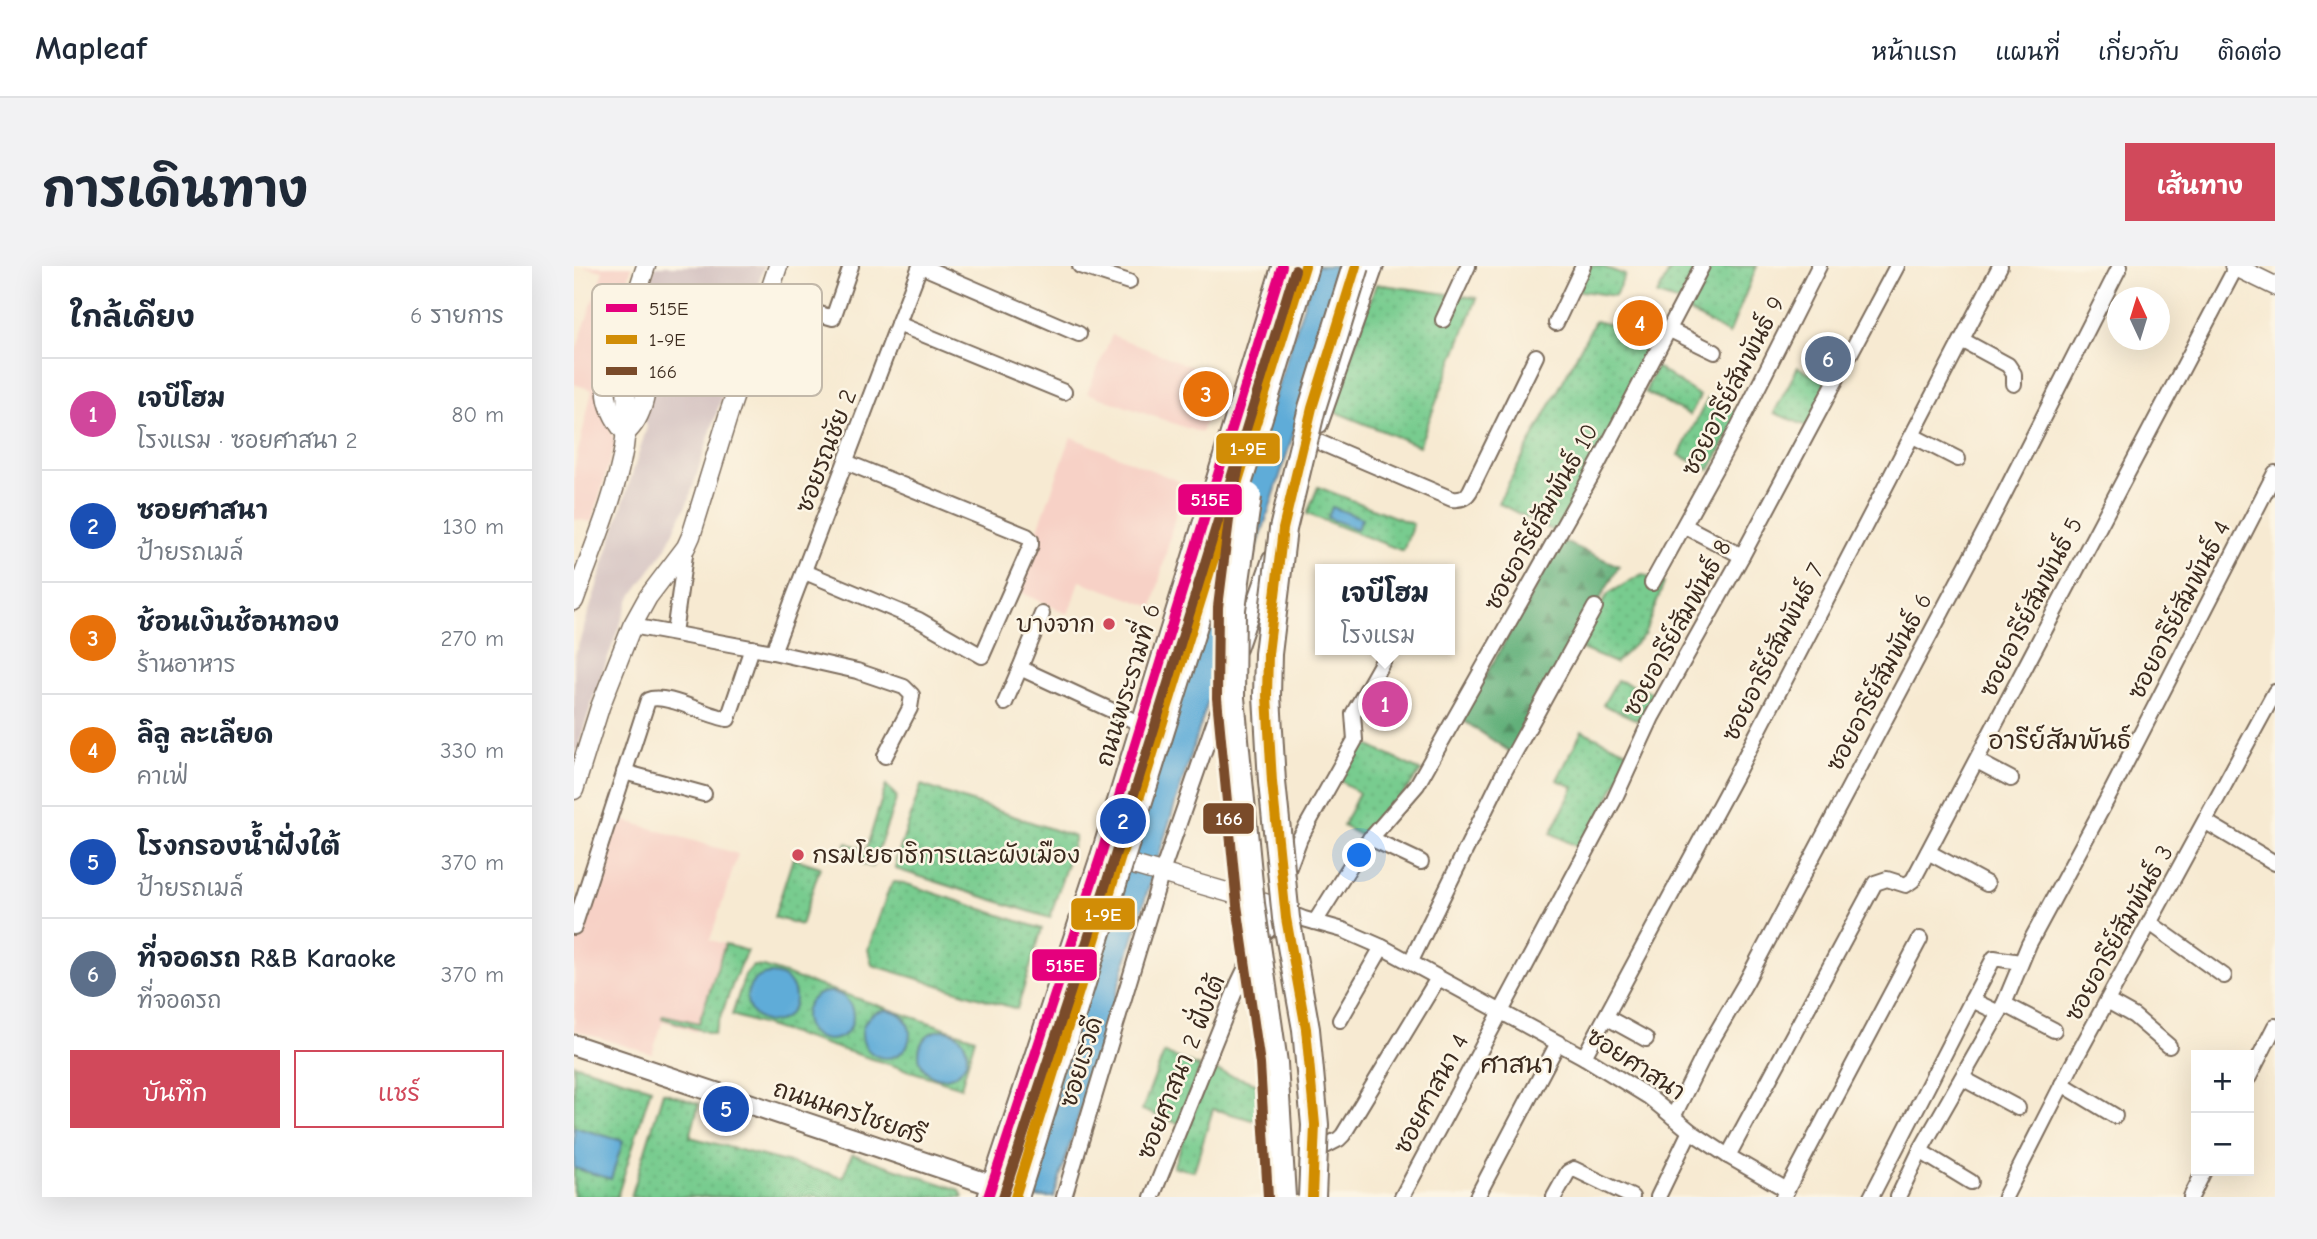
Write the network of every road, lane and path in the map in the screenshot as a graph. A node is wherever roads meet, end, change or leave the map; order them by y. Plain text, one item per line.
1 (646, 266) edge
2 (778, 266) edge
3 (851, 266) edge
4 (920, 266) edge
5 (1080, 266) edge
6 (1282, 266) edge
7 (1306, 266) edge
8 (1356, 266) edge
9 (1376, 266) edge
10 (1468, 266) edge
11 (1583, 266) edge
12 (1702, 266) edge
13 (1819, 266) edge
14 (1897, 266) edge
15 (2000, 266) edge
16 (2120, 266) edge
17 (2235, 267) edge
18 (1129, 282) dead end
19 (640, 284) edge
20 (773, 284) edge
21 (2274, 284) edge
22 (822, 315) edge
23 (1443, 320) dead end
24 (1556, 323) dead end
25 (898, 324) junction
26 (1670, 330) junction
27 (1079, 334) dead end
28 (1962, 340) junction
29 (1715, 352) dead end
30 (1536, 356) dead end
31 (2014, 384) dead end
32 (1269, 385) junction
33 (1064, 392) dead end
34 (606, 396) edge
35 (645, 396) edge
36 (735, 396) edge
37 (626, 434) junction
38 (1913, 436) junction
39 (1314, 440) junction
40 (1958, 459) dead end
41 (846, 462) junction
42 (2275, 473) edge
43 (1685, 526) junction
44 (686, 547) junction
45 (1742, 556) junction
46 (805, 572) junction
47 (1652, 583) dead end
48 (574, 601) edge
49 (1595, 607) dead end
50 (1042, 614) dead end
51 (632, 626) junction
52 (674, 633) junction
53 (751, 648) junction
54 (773, 652) junction
55 (1386, 655) edge
56 (1020, 668) junction
57 (2275, 692) edge
58 (1004, 704) dead end
59 (1141, 724) junction
60 (886, 756) dead end
61 (1976, 761) junction
62 (624, 772) junction
63 (2011, 779) dead end
64 (574, 790) edge
65 (704, 794) dead end
66 (2206, 822) junction
67 (1370, 838) junction
68 (1928, 852) junction
69 (1101, 855) junction
70 (1420, 862) dead end
71 (2275, 863) edge
72 (1159, 871) junction
73 (1987, 884) dead end
74 (1276, 914) junction
75 (1315, 922) junction
76 (2150, 923) junction
77 (574, 928) edge
78 (1920, 939) dead end
79 (1382, 947) junction
80 (1411, 961) junction
81 (2020, 962) junction
82 (2224, 976) dead end
83 (1438, 978) junction
84 (1972, 1000) junction
85 (2107, 1001) junction
86 (2001, 1009) junction
87 (1499, 1012) junction
88 (1606, 1017) junction
89 (1340, 1020) dead end
90 (2275, 1026) edge
91 (2054, 1030) dead end
92 (1646, 1039) dead end
93 (1558, 1044) junction
94 (574, 1045) edge
95 (2169, 1046) dead end
96 (1584, 1056) junction
97 (2254, 1067) edge
98 (1962, 1078) junction
99 (2062, 1084) junction
100 (2018, 1108) dead end
101 (2115, 1116) dead end
102 (1674, 1117) junction
103 (1690, 1131) junction
104 (1920, 1151) junction
105 (1728, 1156) junction
106 (1303, 1158) junction
107 (2201, 1176) edge
108 (1971, 1182) dead end
109 (998, 1193) edge
110 (1784, 1195) edge
111 (1064, 1197) edge
112 (1152, 1197) edge
113 (1282, 1197) edge
114 (1302, 1197) edge
115 (1312, 1197) edge
116 (1402, 1197) edge
117 (1477, 1197) edge
118 (1554, 1197) edge
119 (1632, 1197) edge
120 (1658, 1197) edge
121 (1871, 1197) edge
122 (1898, 1197) edge
123 (2006, 1197) edge
124 (2190, 1197) edge

1 - 19 street
2 - 20 street
3 - 22 street
4 - 25 street, ซอยรณชัย 2
4 - 27 street
5 - 18 street
6 - 59 main road, ถนนพระรามที่ 6
7 - 32 highway
8 - 115 highway, bridge
9 - 39 street, ซอยเรวดี
10 - 23 street
11 - 24 street
12 - 26 street, ซอยอารีย์สัมพันธ์ 10
13 - 43 street, ซอยอารีย์สัมพันธ์ 9
14 - 45 street, ซอยอารีย์สัมพันธ์ 8
15 - 28 street, ซอยอารีย์สัมพันธ์ 7
16 - 102 street, ซอยอารีย์สัมพันธ์ 6
17 - 21 street
17 - 61 street, ซอยอารีย์สัมพันธ์ 5
25 - 33 street
25 - 41 street, ซอยรณชัย 2
26 - 29 street
26 - 67 street, ซอยอารีย์สัมพันธ์ 10
28 - 31 street
28 - 38 street, ซอยอารีย์สัมพันธ์ 7
30 - 39 street
32 - 109 highway, bridge
32 - 113 highway, bridge
34 - 37 street
35 - 37 street
36 - 44 street
37 - 48 street
38 - 40 street
38 - 88 street, ซอยอารีย์สัมพันธ์ 7
39 - 72 street, ซอยเรวดี
41 - 46 street, ซอยรณชัย 2
41 - 46 street
42 - 81 street, ซอยอารีย์สัมพันธ์ 4
43 - 45 street
43 - 47 street, ซอยอารีย์สัมพันธ์ 9
44 - 51 street
44 - 52 street
45 - 87 street, ซอยอารีย์สัมพันธ์ 8
46 - 54 street, ซอยรณชัย 2
49 - 80 street
50 - 56 street
51 - 52 street
51 - 64 street
52 - 53 street
53 - 54 street
53 - 62 street
54 - 60 street
55 - 74 street
56 - 58 street
56 - 59 street
57 - 66 street, ซอยอารีย์สัมพันธ์ 3
59 - 69 main road, ถนนพระรามที่ 6
61 - 63 street
61 - 68 street, ซอยอารีย์สัมพันธ์ 5
62 - 65 street
62 - 77 street
66 - 71 street
66 - 76 street, ซอยอารีย์สัมพันธ์ 3
67 - 70 street
67 - 75 street, ซอยอารีย์สัมพันธ์ 10
68 - 73 street
68 - 105 street, ซอยอารีย์สัมพันธ์ 5
69 - 72 street, ซอยศาสนา
69 - 109 main road, ถนนพระรามที่ 6
72 - 74 street, ซอยศาสนา
72 - 111 street, ซอยเรวดี
74 - 75 street, ซอยศาสนา
74 - 106 street
74 - 112 street, ซอยศาสนา 2 ฝั่งใต้
75 - 79 street, ซอยศาสนา
76 - 82 street
76 - 85 street, ซอยอารีย์สัมพันธ์ 3
78 - 110 street
79 - 80 street, ซอยศาสนา
79 - 89 street
80 - 83 street, ซอยศาสนา
81 - 84 street
81 - 86 street, ซอยอารีย์สัมพันธ์ 4
83 - 87 street, ซอยศาสนา
83 - 106 street
84 - 86 street
84 - 121 street
85 - 95 street
85 - 99 street, ซอยอารีย์สัมพันธ์ 3
86 - 91 street
86 - 98 street, ซอยอารีย์สัมพันธ์ 4
87 - 93 street, ซอยศาสนา
87 - 116 street, ซอยศาสนา 4
88 - 92 street
88 - 96 street, ซอยอารีย์สัมพันธ์ 7
90 - 97 street
93 - 96 street, ซอยศาสนา
93 - 117 street
94 - 109 main road, ถนนนครไชยศรี
96 - 102 street, ซอยศาสนา
98 - 100 street
98 - 104 street, ซอยอารีย์สัมพันธ์ 4
99 - 101 street
99 - 123 street, ซอยอารีย์สัมพันธ์ 3
102 - 103 street, ซอยศาสนา
103 - 105 street, ซอยศาสนา
103 - 120 street
104 - 108 street
104 - 122 street, ซอยอารีย์สัมพันธ์ 4
105 - 110 street, ซอยศาสนา
106 - 114 street
107 - 124 street
118 - 119 street

